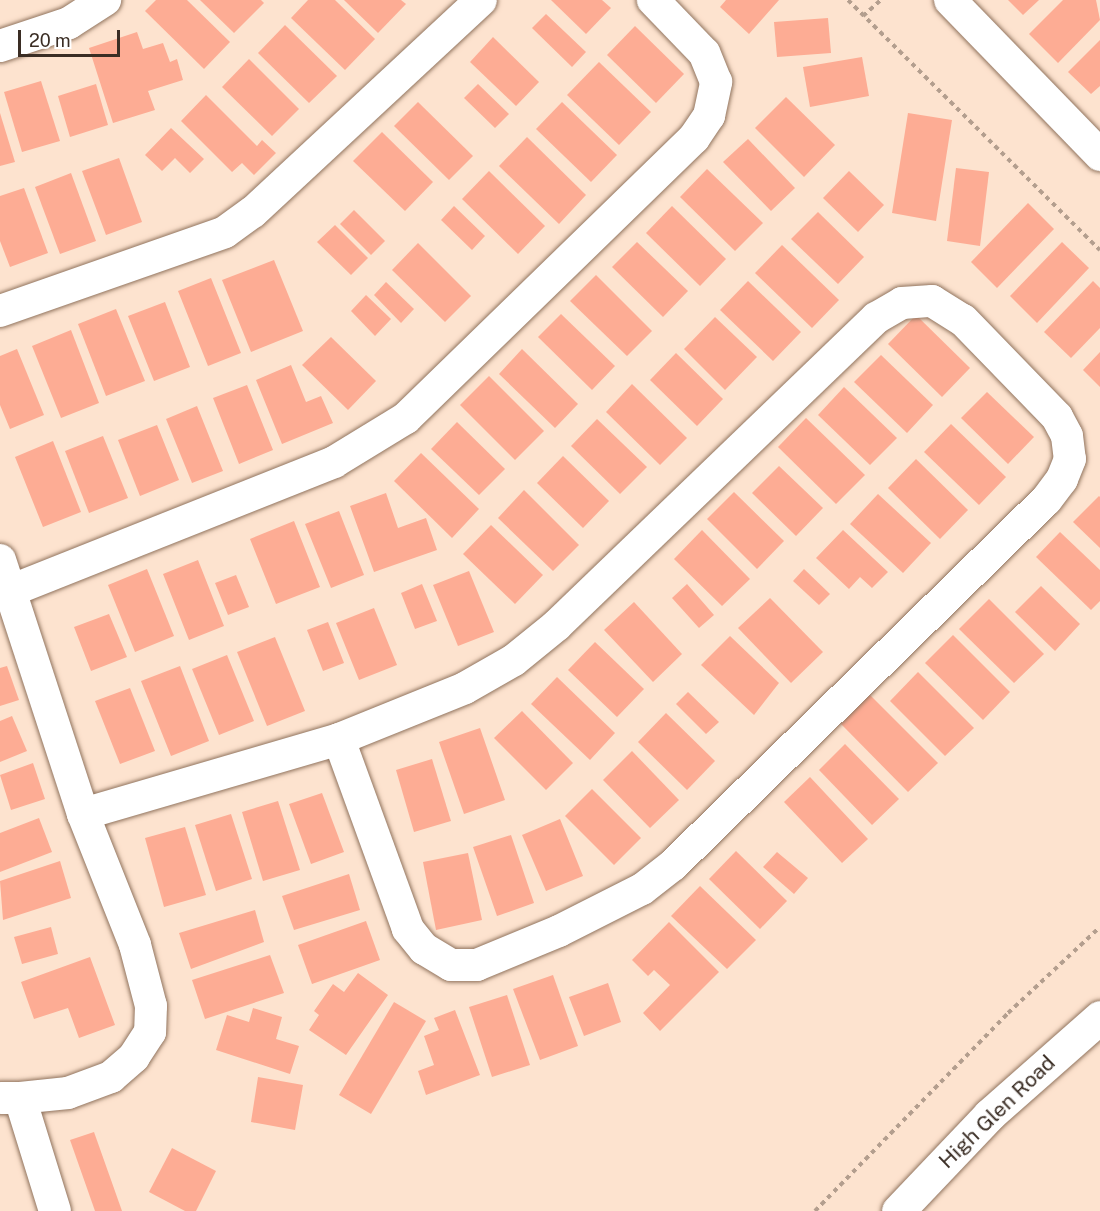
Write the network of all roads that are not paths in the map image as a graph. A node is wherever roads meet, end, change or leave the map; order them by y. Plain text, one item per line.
1 (105, 0) edge
2 (481, 0) edge
3 (653, 0) edge
4 (950, 0) edge
5 (0, 46) edge
6 (1100, 155) edge
7 (0, 312) edge
8 (0, 560) edge
9 (10, 591) junction
10 (339, 740) junction
11 (83, 814) junction
12 (1100, 1017) edge
13 (10, 1098) edge
14 (55, 1211) edge
15 (898, 1211) edge

1 - 5 street
2 - 7 street
3 - 9 street
4 - 6 street
8 - 9 street
9 - 11 street
10 - 10 street
10 - 11 street
11 - 13 street
12 - 15 main road, High Glen Road
13 - 14 street

